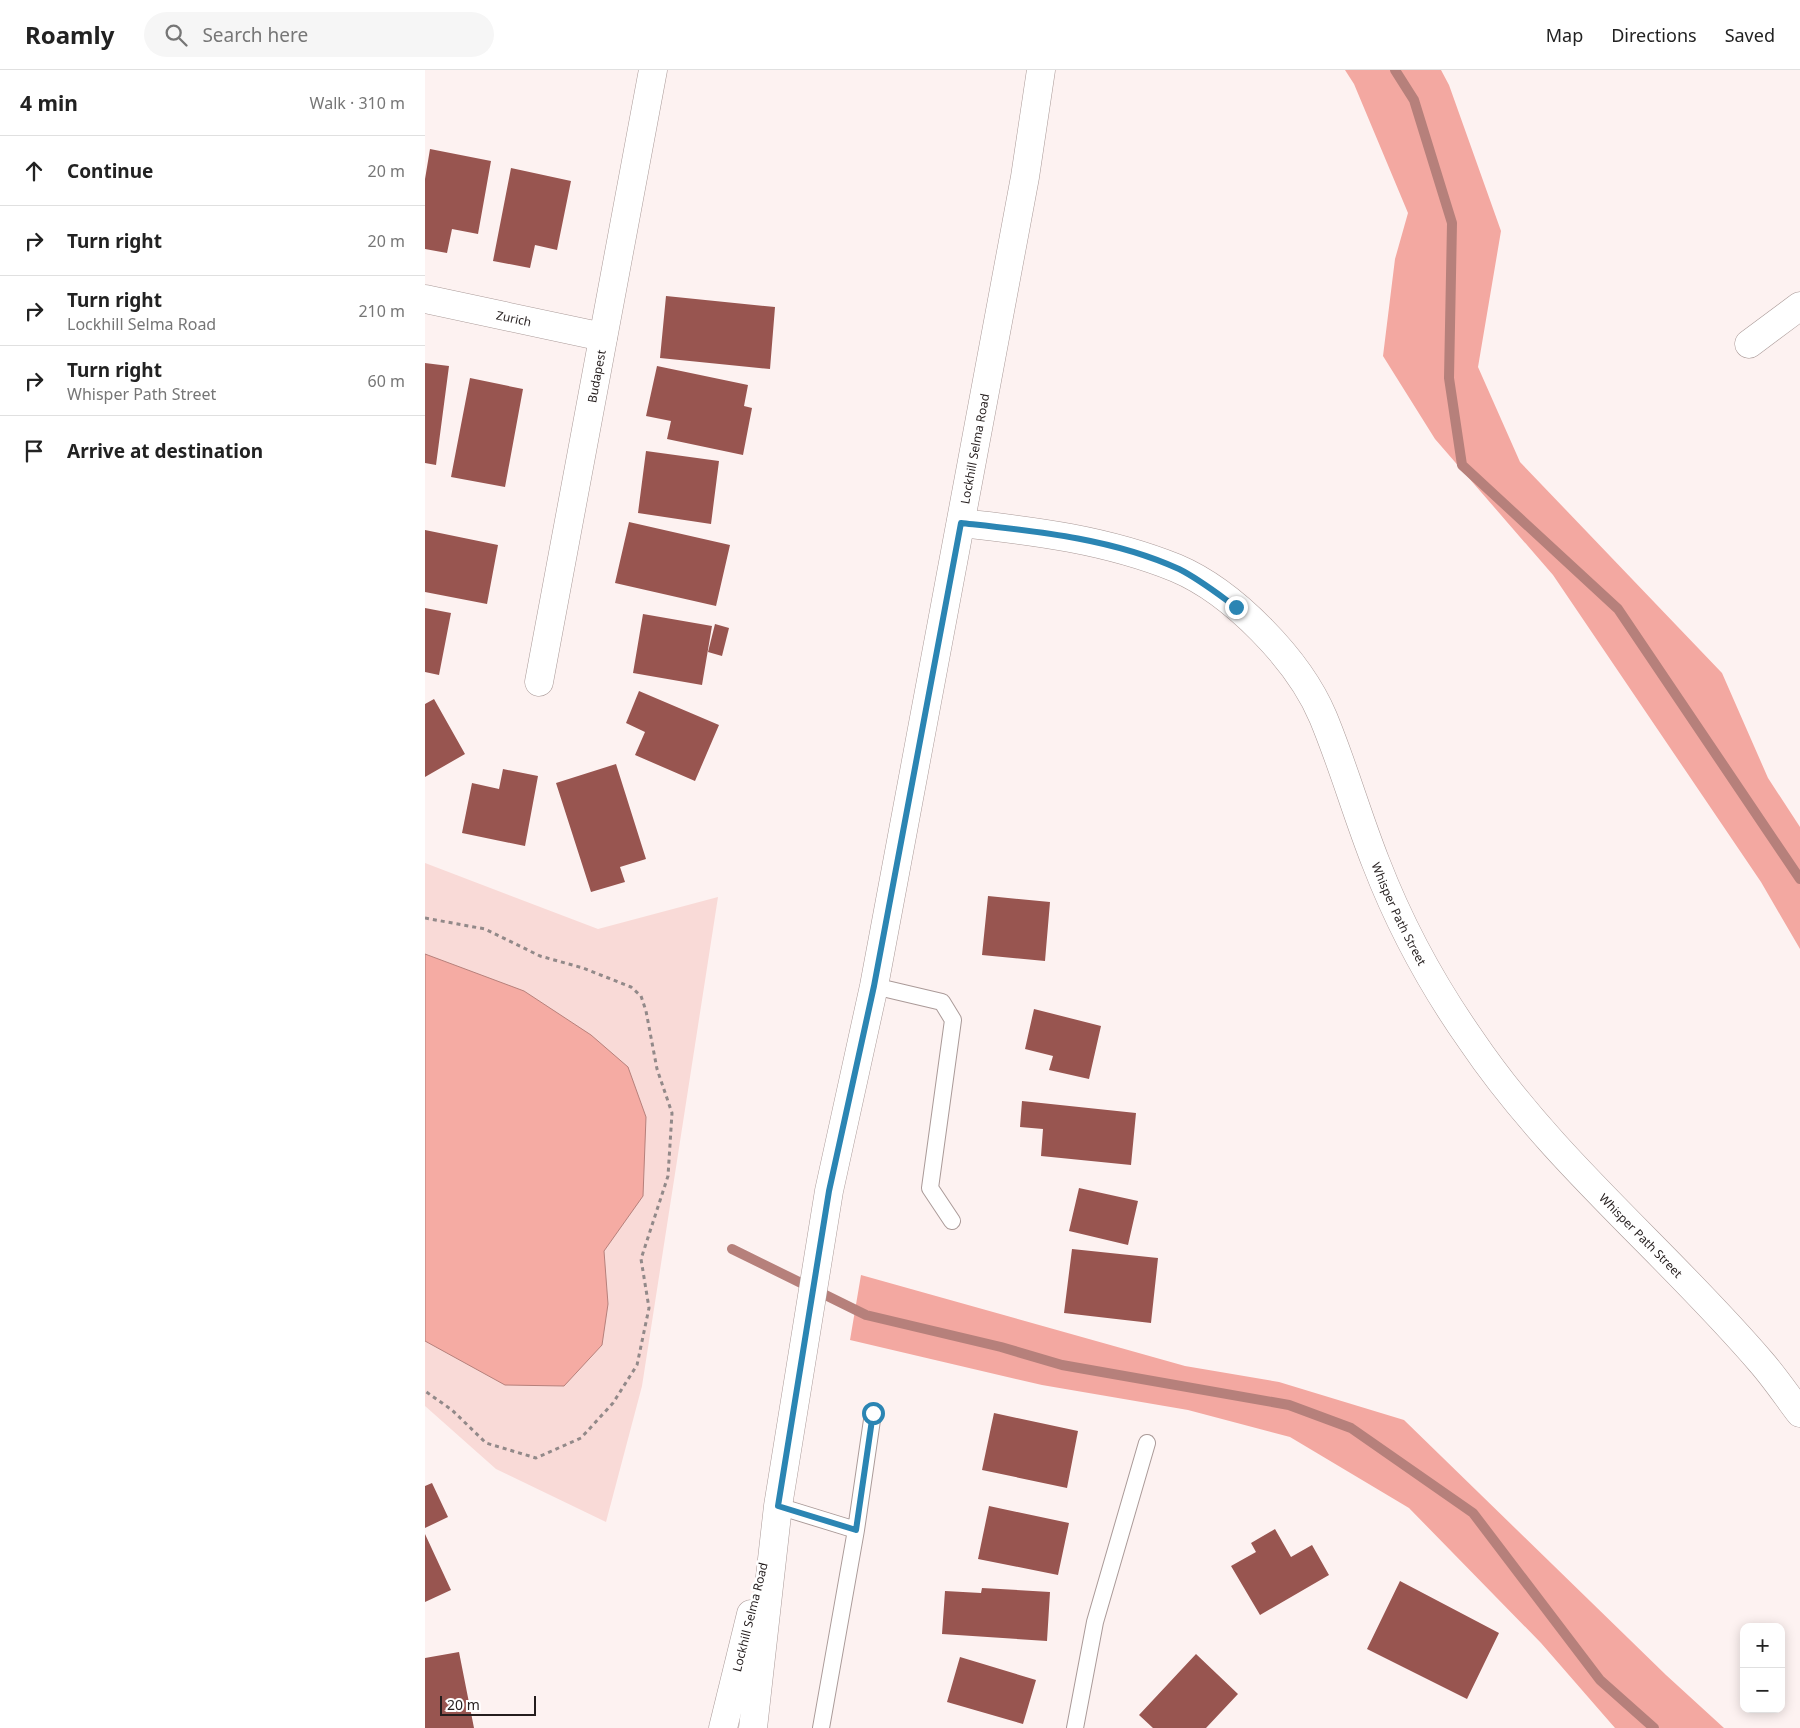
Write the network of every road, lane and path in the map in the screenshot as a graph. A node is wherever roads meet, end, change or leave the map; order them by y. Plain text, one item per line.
1 (653, 70) edge
2 (1041, 70) edge
3 (425, 299) edge
4 (1800, 306) edge
5 (603, 337) junction
6 (1749, 344) dead end
7 (961, 523) junction
8 (539, 682) dead end
9 (425, 918) edge
10 (874, 986) junction
11 (953, 1221) dead end
12 (425, 1391) edge
13 (873, 1413) dead end
14 (1800, 1413) edge
15 (1147, 1443) dead end
16 (778, 1506) junction
17 (856, 1530) junction
18 (723, 1728) edge
19 (753, 1728) edge
20 (821, 1728) edge
21 (1075, 1728) edge

1 - 5 street, Budapest
2 - 7 street, Lockhill Selma Road
3 - 5 street, Zurich
4 - 6 street
5 - 8 street, Budapest
7 - 10 street, Lockhill Selma Road
7 - 14 street, Whisper Path Street
9 - 12 path
10 - 11 lane
10 - 16 street, Lockhill Selma Road
13 - 17 lane
15 - 21 lane
16 - 17 lane
16 - 18 street, Lockhill Selma Road
16 - 19 street, Lockhill Selma Road
17 - 20 lane

